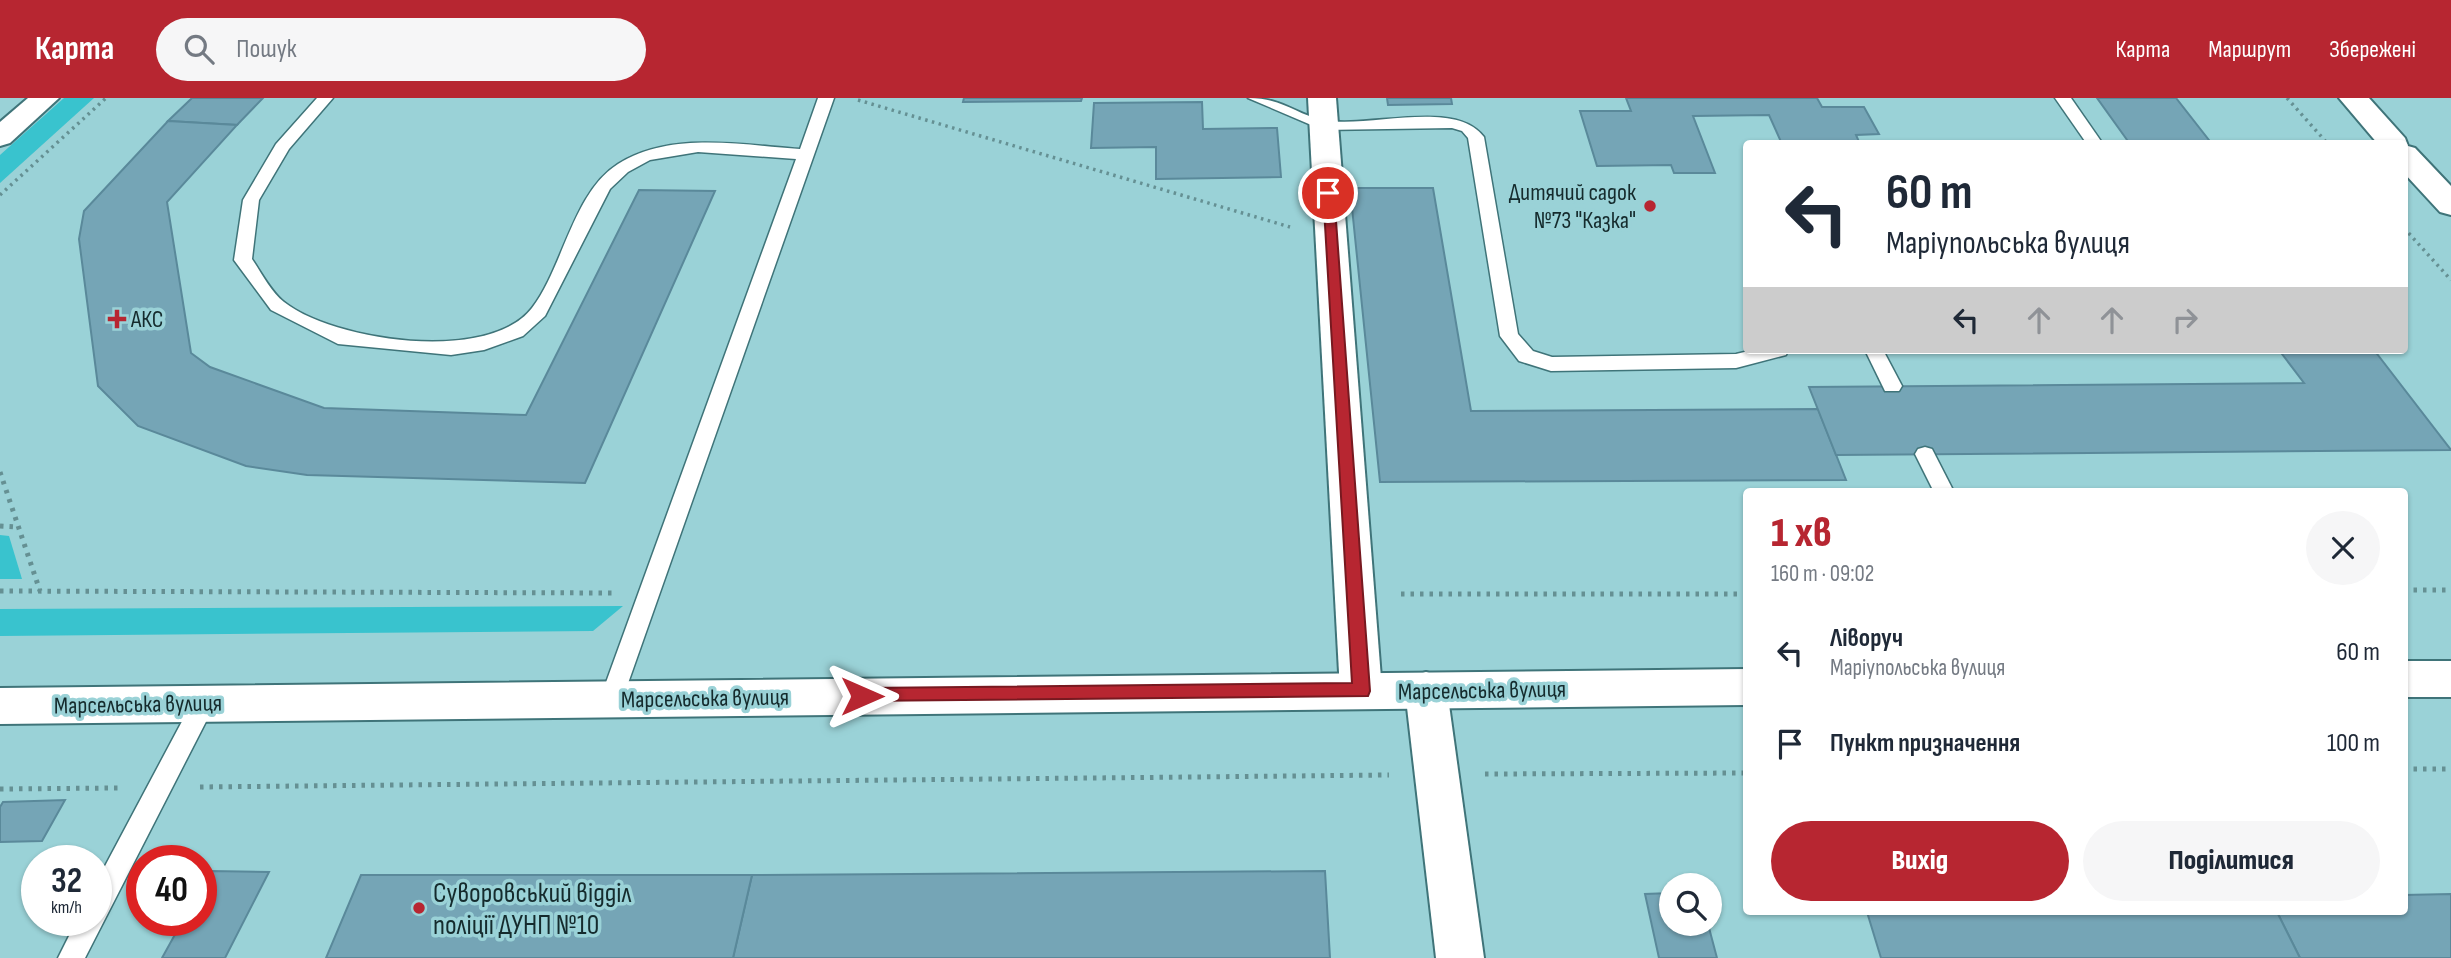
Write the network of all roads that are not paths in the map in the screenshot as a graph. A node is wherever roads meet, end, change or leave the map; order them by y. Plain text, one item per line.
1 (45, 98) edge
2 (325, 98) edge
3 (826, 98) edge
4 (1256, 98) edge
5 (2063, 98) edge
6 (2353, 98) edge
7 (1322, 112) edge
8 (0, 137) edge
9 (2092, 140) edge
10 (2391, 140) edge
11 (807, 155) junction
12 (2408, 158) edge
13 (2451, 205) edge
14 (1763, 354) edge
15 (1876, 354) edge
16 (1892, 386) dead end
17 (1925, 454) dead end
18 (1942, 488) edge
19 (2451, 678) edge
20 (2408, 679) edge
21 (1743, 687) edge
22 (1426, 690) junction
23 (1362, 691) junction
24 (612, 699) junction
25 (203, 704) junction
26 (0, 706) edge
27 (112, 879) edge
28 (83, 936) edge
29 (71, 958) edge
30 (1460, 958) edge

1 - 8 street
2 - 11 lane
3 - 11 lane
4 - 7 lane
5 - 9 lane
6 - 10 street
7 - 14 lane
7 - 23 street
11 - 24 lane
12 - 13 street
15 - 16 lane
17 - 18 lane
19 - 20 street
21 - 22 street, Марсельська вулиця
22 - 23 street, Марсельська вулиця
22 - 30 street
23 - 24 street, Марсельська вулиця
24 - 25 street, Марсельська вулиця
25 - 26 street, Марсельська вулиця
25 - 27 lane
28 - 29 lane

